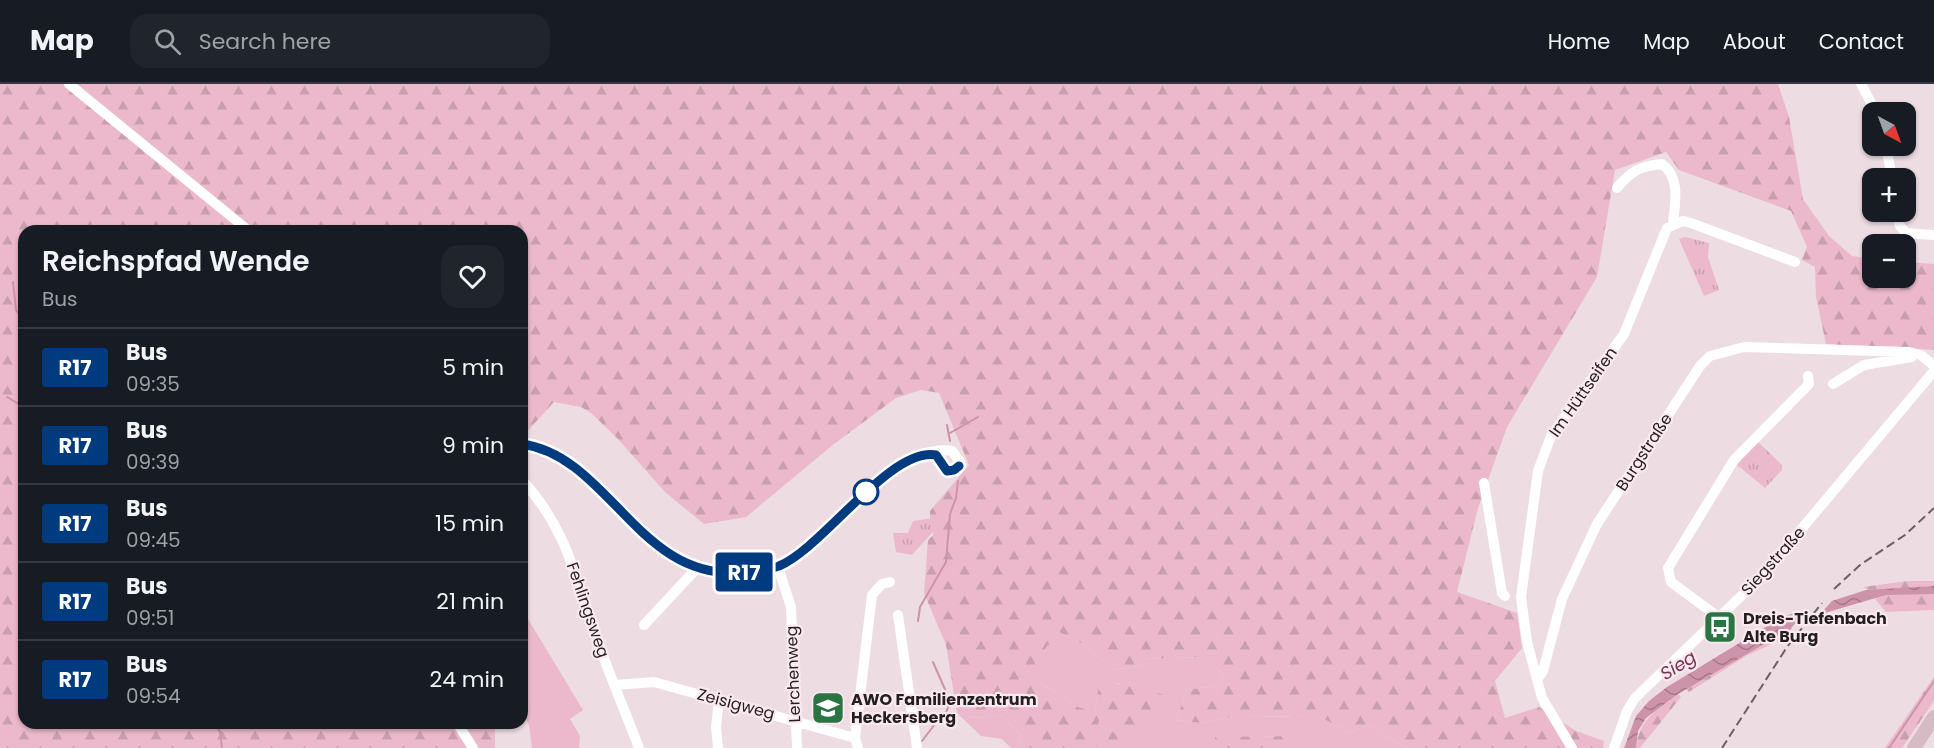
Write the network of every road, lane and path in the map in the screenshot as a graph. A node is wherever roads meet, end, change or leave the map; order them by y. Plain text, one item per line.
1 (69, 84) edge
2 (1861, 84) edge
3 (1871, 102) edge
4 (1617, 188) dead end
5 (1899, 222) edge
6 (1673, 224) junction
7 (242, 225) edge
8 (1934, 235) edge
9 (1795, 262) dead end
10 (1921, 355) junction
11 (1934, 369) edge
12 (1808, 376) dead end
13 (1833, 384) dead end
14 (528, 446) edge
15 (925, 454) dead end
16 (1484, 483) dead end
17 (528, 487) edge
18 (698, 567) junction
19 (778, 567) junction
20 (890, 582) dead end
21 (1521, 597) junction
22 (898, 615) dead end
23 (1720, 619) junction
24 (644, 625) dead end
25 (1538, 678) junction
26 (615, 684) junction
27 (719, 700) junction
28 (1934, 717) edge
29 (795, 720) junction
30 (461, 729) edge
31 (857, 743) edge
32 (473, 748) edge
33 (639, 748) edge
34 (718, 748) edge
35 (797, 748) edge
36 (917, 748) edge
37 (1572, 748) edge
38 (1614, 748) edge
39 (1914, 748) edge

1 - 7 street
2 - 3 street
4 - 6 street, Im Hüttseifen
5 - 8 street
6 - 9 street
6 - 21 street, Im Hüttseifen
10 - 11 street
10 - 13 street
10 - 25 street, Burgstraße
11 - 23 street, Siegstraße
12 - 23 street
14 - 18 street
15 - 19 street
16 - 21 street
17 - 26 street, Fehlingsweg
18 - 19 street
18 - 24 street
19 - 29 street, Lerchenweg
20 - 31 street
21 - 25 street, Im Hüttseifen
22 - 36 street
23 - 38 street, Siegstraße
25 - 37 street
26 - 27 street, Zeisigweg
26 - 33 street, Fehlingsweg
27 - 29 street, Zeisigweg
27 - 34 street
28 - 39 main road
29 - 31 street, Zeisigweg
29 - 35 street, Lerchenweg
30 - 32 street

